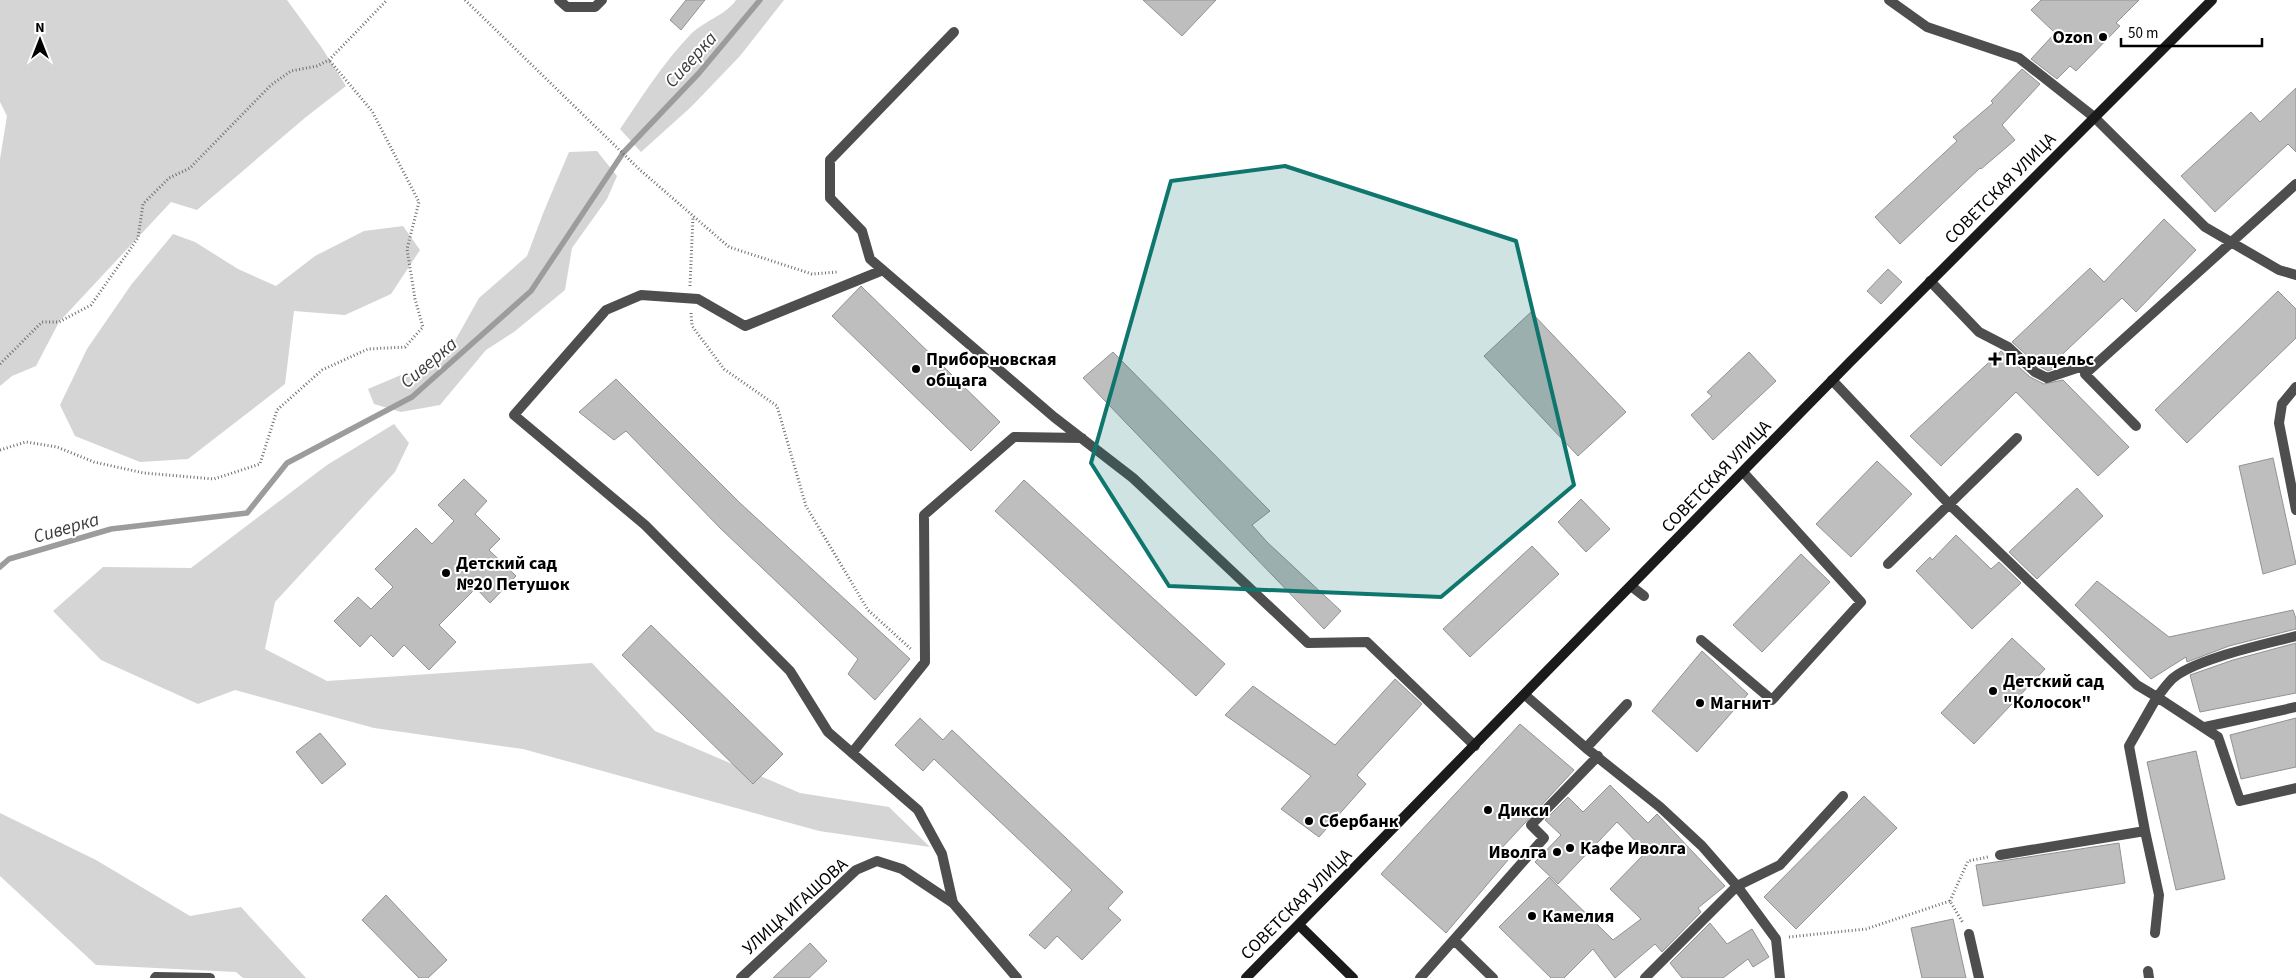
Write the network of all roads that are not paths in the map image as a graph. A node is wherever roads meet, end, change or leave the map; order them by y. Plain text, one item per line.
1 (559, 0) edge
2 (602, 0) edge
3 (1889, 0) edge
4 (2212, 0) edge
5 (954, 32) dead end
6 (2094, 116) junction
7 (2296, 184) edge
8 (2232, 243) junction
9 (883, 270) junction
10 (2296, 275) edge
11 (1930, 281) junction
12 (2100, 360) junction
13 (1832, 380) junction
14 (2296, 387) edge
15 (2136, 426) dead end
16 (1082, 438) junction
17 (2017, 438) dead end
18 (1742, 472) junction
19 (1949, 504) junction
20 (2296, 510) edge
21 (1888, 564) dead end
22 (1631, 586) junction
23 (1644, 596) dead end
24 (2296, 636) edge
25 (1701, 640) dead end
26 (1525, 694) junction
27 (2157, 697) junction
28 (1627, 704) dead end
29 (2296, 707) edge
30 (2205, 727) junction
31 (1475, 746) junction
32 (1586, 748) junction
33 (852, 753) junction
34 (1598, 756) junction
35 (2296, 788) edge
36 (1843, 796) dead end
37 (2145, 831) junction
38 (2000, 855) road end
39 (1737, 886) junction
40 (953, 902) junction
41 (1299, 925) junction
42 (2155, 933) dead end
43 (1969, 934) road end
44 (1454, 940) junction
45 (155, 978) edge
46 (210, 978) edge
47 (741, 978) edge
48 (1017, 978) edge
49 (1246, 978) edge
50 (1353, 978) edge
51 (1420, 978) edge
52 (1493, 978) edge
53 (1645, 978) edge
54 (1780, 978) edge
55 (1979, 978) edge

1 - 2 street
3 - 6 street
4 - 6 main road, СОВЕТСКАЯ УЛИЦА
5 - 9 street
6 - 8 street
6 - 11 main road, СОВЕТСКАЯ УЛИЦА
7 - 8 street
8 - 10 street
8 - 12 street
9 - 16 street
9 - 33 street
11 - 12 street
11 - 13 main road, СОВЕТСКАЯ УЛИЦА
12 - 15 street
13 - 18 main road, СОВЕТСКАЯ УЛИЦА
13 - 19 street
14 - 20 street
16 - 31 street
16 - 33 street
17 - 19 street
18 - 22 main road, СОВЕТСКАЯ УЛИЦА
18 - 25 street
19 - 21 street
19 - 27 street
22 - 23 street
22 - 26 main road, СОВЕТСКАЯ УЛИЦА
24 - 27 street
26 - 31 main road, СОВЕТСКАЯ УЛИЦА
26 - 32 street
27 - 30 street
27 - 37 street
28 - 32 street
29 - 30 street
30 - 35 street
31 - 41 main road, СОВЕТСКАЯ УЛИЦА
32 - 34 street
33 - 40 street
34 - 39 street
34 - 44 street
36 - 39 street
37 - 38 street
37 - 42 street
39 - 53 street
39 - 54 street
40 - 47 street, УЛИЦА ИГАШОВА
40 - 48 street
41 - 49 main road, СОВЕТСКАЯ УЛИЦА
41 - 50 main road
43 - 55 street
44 - 51 street
44 - 52 street
45 - 46 street

